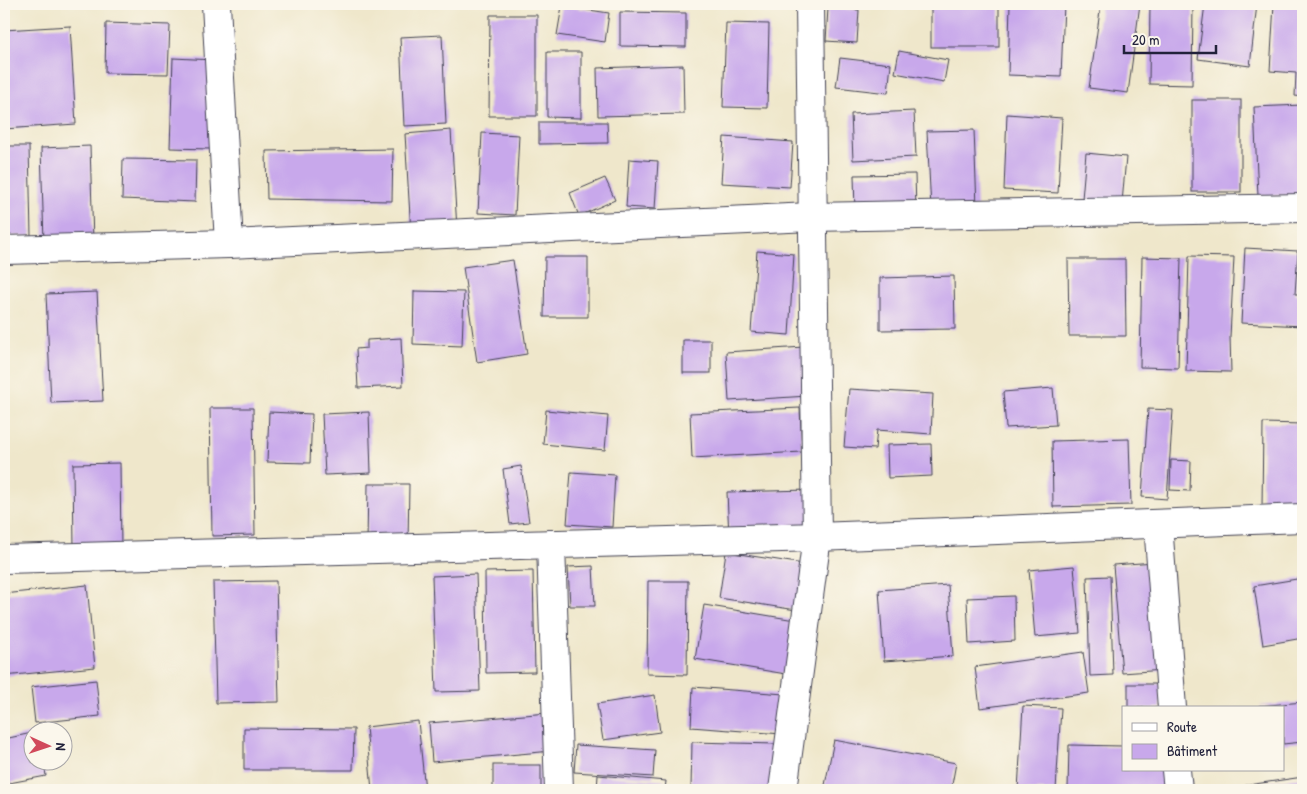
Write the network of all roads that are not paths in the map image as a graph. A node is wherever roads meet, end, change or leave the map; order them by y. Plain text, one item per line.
1 (216, 4) edge
2 (810, 4) edge
3 (1303, 208) edge
4 (811, 217) junction
5 (228, 244) junction
6 (4, 250) edge
7 (1303, 518) edge
8 (1158, 524) junction
9 (817, 537) junction
10 (551, 544) junction
11 (4, 559) edge
12 (1172, 706) edge
13 (1176, 772) edge
14 (559, 790) edge
15 (783, 790) edge
16 (1178, 790) edge

1 - 5 street
2 - 4 street
3 - 4 street
4 - 5 street
4 - 9 street
5 - 6 street
7 - 8 street
8 - 9 street
8 - 12 street
9 - 10 street
9 - 15 street
10 - 11 street
10 - 14 street
13 - 16 street

